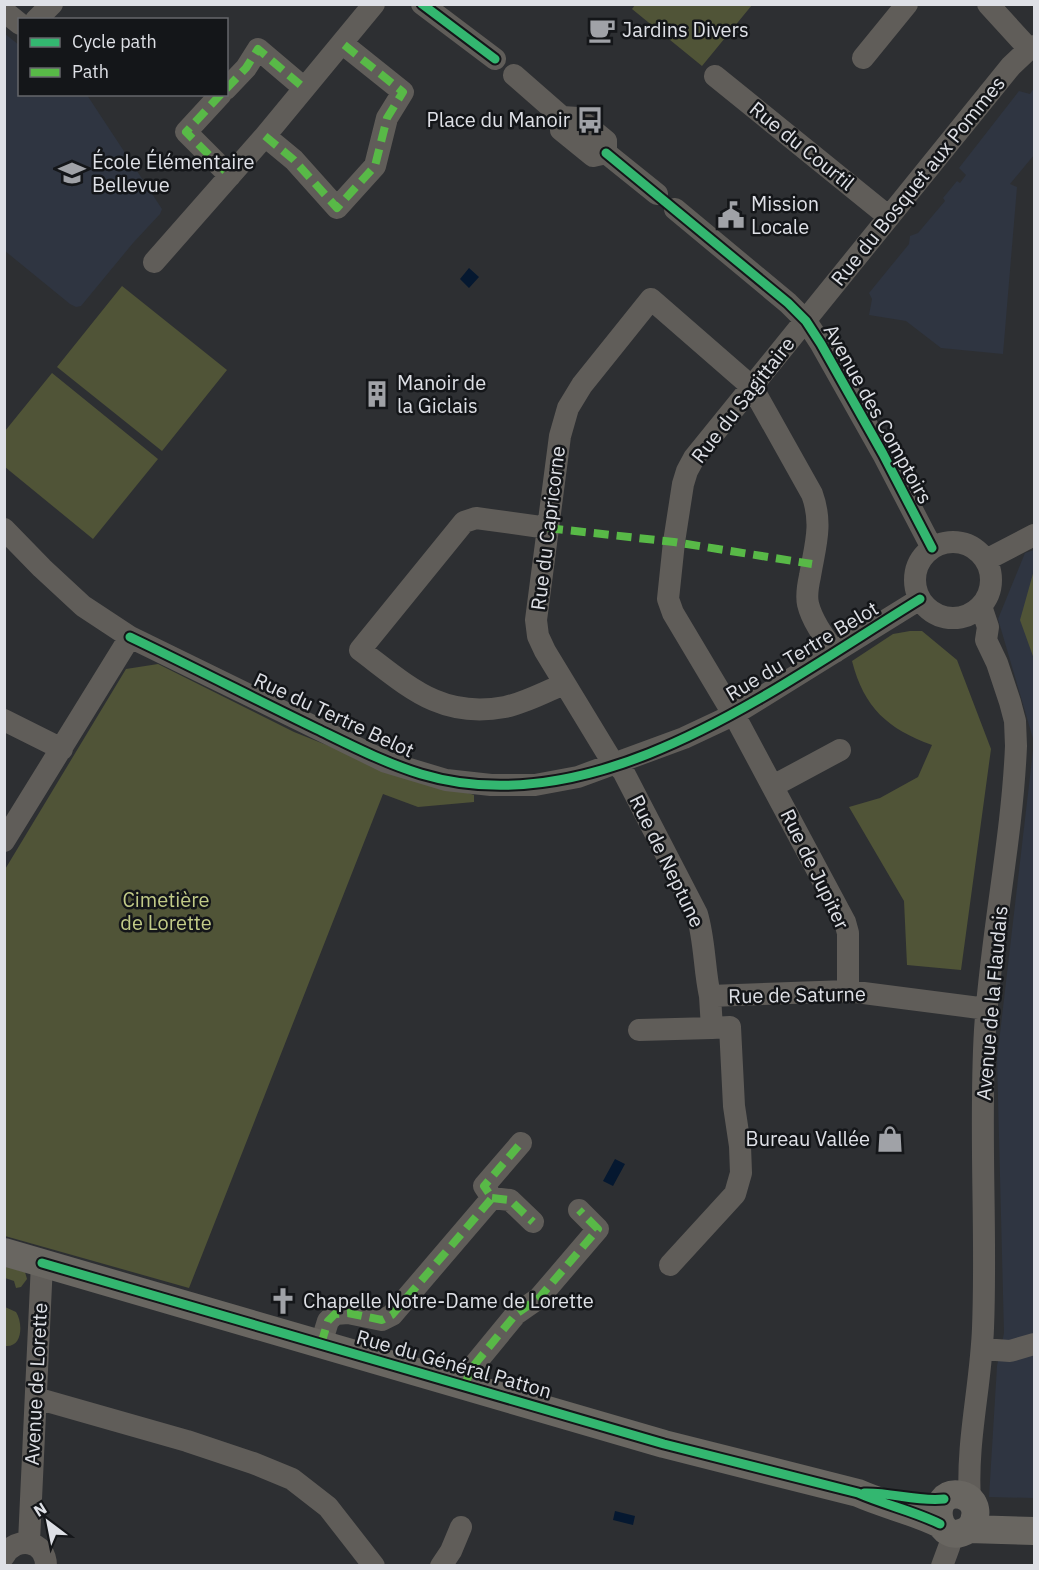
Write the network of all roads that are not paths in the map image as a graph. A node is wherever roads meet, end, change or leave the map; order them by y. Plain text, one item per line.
1 (52, 4) edge
2 (374, 4) edge
3 (422, 4) edge
4 (907, 4) edge
5 (988, 4) edge
6 (4, 11) edge
7 (38, 18) edge
8 (18, 22) edge
9 (343, 44) junction
10 (1032, 47) edge
11 (863, 58) dead end
12 (495, 59) dead end
13 (514, 75) dead end
14 (715, 76) dead end
15 (228, 87) edge
16 (304, 88) junction
17 (219, 96) edge
18 (265, 136) junction
19 (230, 176) junction
20 (657, 194) dead end
21 (675, 209) dead end
22 (889, 217) junction
23 (154, 262) dead end
24 (806, 321) junction
25 (752, 387) junction
26 (548, 528) junction
27 (4, 530) edge
28 (1035, 535) edge
29 (932, 548) junction
30 (986, 560) junction
31 (920, 599) junction
32 (981, 606) junction
33 (957, 618) junction
34 (130, 637) junction
35 (986, 640) junction
36 (835, 652) junction
37 (565, 684) junction
38 (733, 715) junction
39 (4, 720) edge
40 (62, 749) junction
41 (840, 750) dead end
42 (616, 765) junction
43 (773, 786) junction
44 (4, 841) edge
45 (848, 991) junction
46 (710, 996) junction
47 (987, 1009) junction
48 (712, 1028) junction
49 (639, 1030) dead end
50 (521, 1143) dead end
51 (492, 1198) junction
52 (579, 1210) dead end
53 (533, 1222) dead end
54 (4, 1252) edge
55 (42, 1263) junction
56 (670, 1265) dead end
57 (321, 1344) junction
58 (1035, 1344) edge
59 (982, 1349) junction
60 (465, 1386) junction
61 (36, 1398) junction
62 (957, 1512) junction
63 (1035, 1516) edge
64 (461, 1527) dead end
65 (1035, 1531) edge
66 (12, 1548) edge
67 (46, 1566) edge
68 (374, 1566) edge
69 (441, 1566) edge
70 (942, 1566) edge

1 - 7 street
2 - 9 street
3 - 12 street
4 - 11 street
5 - 10 street
6 - 8 street
9 - 16 street
9 - 18 street
10 - 22 street, Rue du Bosquet aux Pommes
13 - 20 street
14 - 22 street, Rue du Courtil
15 - 16 street
16 - 18 street
17 - 19 street
18 - 19 street
19 - 23 street
21 - 24 street, Avenue des Comptoirs
22 - 24 street, Rue du Bosquet aux Pommes
24 - 25 street, Rue du Sagittaire
24 - 29 street, Avenue des Comptoirs
25 - 26 street, Rue du Capricorne
25 - 36 street
25 - 38 street, Rue du Sagittaire
26 - 37 street, Rue du Capricorne
26 - 37 street
27 - 34 street, Rue du Tertre Belot
28 - 30 street
29 - 30 street
29 - 31 street
30 - 32 street
31 - 33 street
31 - 36 street, Rue du Tertre Belot
32 - 33 street
32 - 35 street, Avenue de la Flaudais
33 - 35 street
34 - 40 street
34 - 42 street, Rue du Tertre Belot
35 - 47 street, Avenue de la Flaudais
36 - 38 street, Rue du Tertre Belot
37 - 42 street, Rue du Capricorne
38 - 42 street, Rue du Tertre Belot
38 - 43 street, Rue de Jupiter
39 - 40 street
40 - 44 street
41 - 43 street, Rue de Jupiter
42 - 46 street, Rue de Neptune
43 - 45 street, Rue de Jupiter
45 - 46 street, Rue de Saturne
45 - 47 street, Rue de Saturne
46 - 48 street, Rue de Saturne
47 - 59 street, Avenue de la Flaudais
48 - 49 street, Rue de Saturne
48 - 56 street, Rue de Saturne
50 - 51 street
51 - 53 street
51 - 57 street
52 - 60 street
54 - 55 main road, Rue du Général Patton
55 - 57 main road, Rue du Général Patton
55 - 61 street, Avenue de Lorette
57 - 60 main road, Rue du Général Patton
58 - 59 street
59 - 62 street, Avenue de la Flaudais
60 - 62 main road, Rue du Général Patton
61 - 66 street, Avenue de Lorette
61 - 68 street
62 - 63 main road, Rue du Général Patton
62 - 65 main road, Rue du Général Patton
62 - 70 street, Avenue de la Flaudais
64 - 69 street
66 - 67 street

